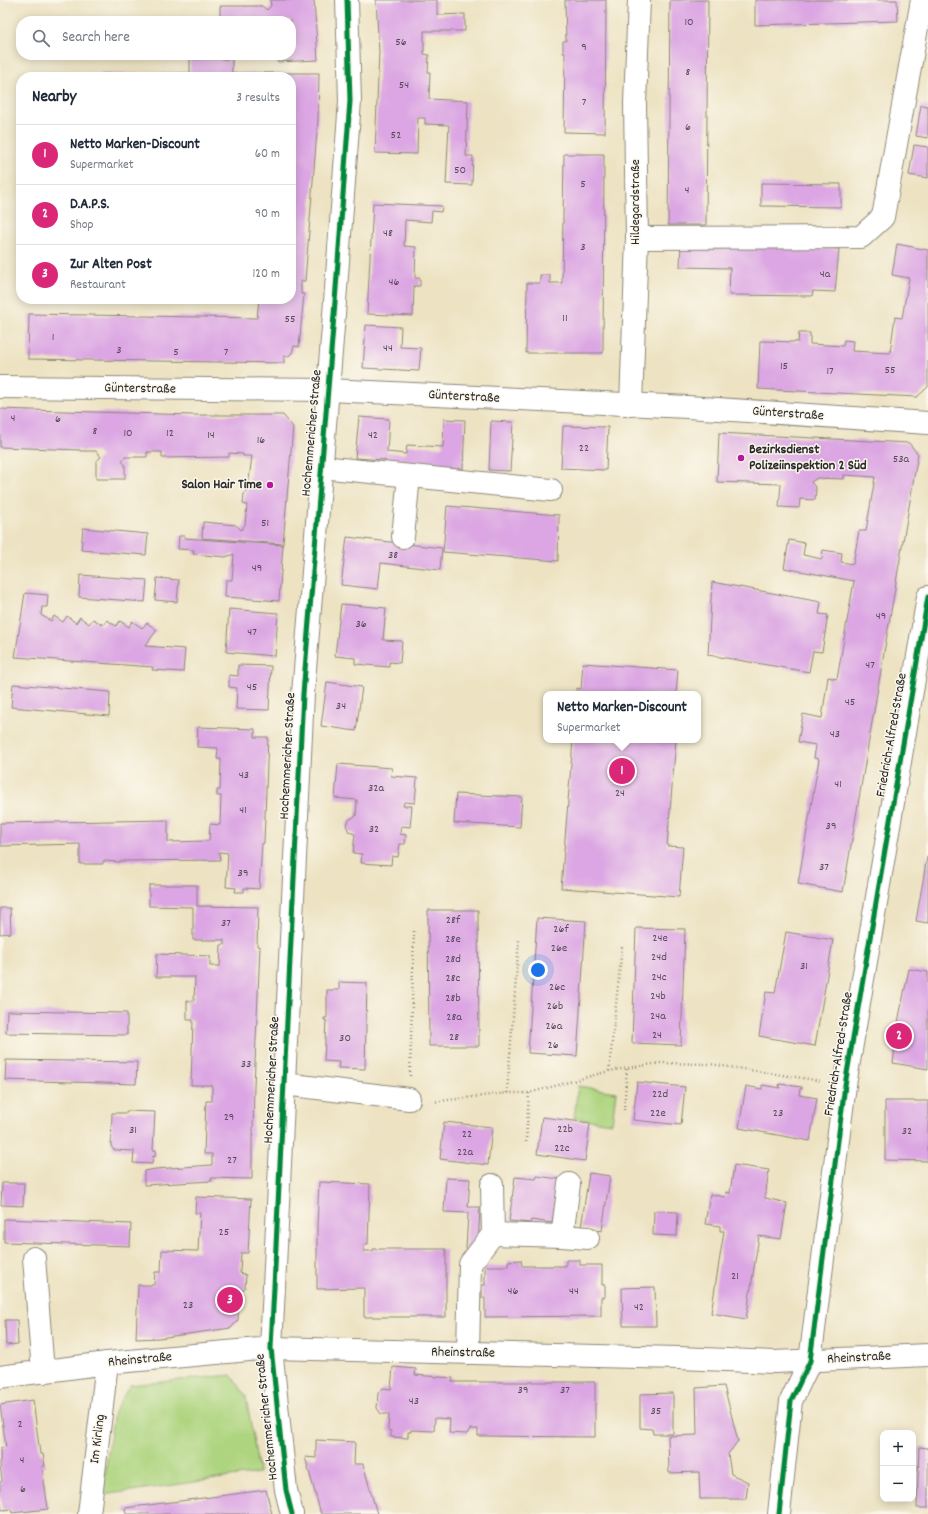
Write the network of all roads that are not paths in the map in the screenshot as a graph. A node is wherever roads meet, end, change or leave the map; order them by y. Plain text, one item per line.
1 (346, 0) edge
2 (639, 0) edge
3 (922, 0) edge
4 (637, 238) junction
5 (0, 387) edge
6 (328, 390) junction
7 (631, 404) junction
8 (928, 422) edge
9 (322, 467) junction
10 (409, 476) junction
11 (551, 490) dead end
12 (403, 537) dead end
13 (928, 597) edge
14 (284, 1084) junction
15 (409, 1099) road end
16 (569, 1184) dead end
17 (492, 1185) dead end
18 (493, 1234) junction
19 (562, 1236) junction
20 (588, 1238) dead end
21 (34, 1258) dead end
22 (272, 1348) junction
23 (468, 1353) junction
24 (928, 1355) edge
25 (810, 1361) junction
26 (107, 1363) junction
27 (43, 1372) junction
28 (0, 1377) edge
29 (89, 1514) edge
30 (292, 1514) edge
31 (779, 1514) edge

1 - 6 street, Hochemmericher Straße
2 - 4 street, Hildegardstraße
3 - 4 street
4 - 7 street, Hildegardstraße
5 - 6 street, Günterstraße
6 - 7 street, Günterstraße
6 - 9 street, Hochemmericher Straße
7 - 8 street, Günterstraße
9 - 10 street
9 - 14 street, Hochemmericher Straße
10 - 11 street
10 - 12 street
13 - 25 street, Friedrich-Alfred-Straße
14 - 15 street
14 - 22 street, Hochemmericher Straße
16 - 19 street
17 - 18 street
18 - 19 street
18 - 23 street
19 - 20 street
21 - 27 street
22 - 23 street, Rheinstraße
22 - 26 street, Rheinstraße
22 - 30 street, Hochemmericher Straße
23 - 25 street, Rheinstraße
24 - 25 street, Rheinstraße
25 - 31 street, Friedrich-Alfred-Straße
26 - 27 street, Rheinstraße
26 - 29 street, Im Kirling
27 - 28 street, Rheinstraße

